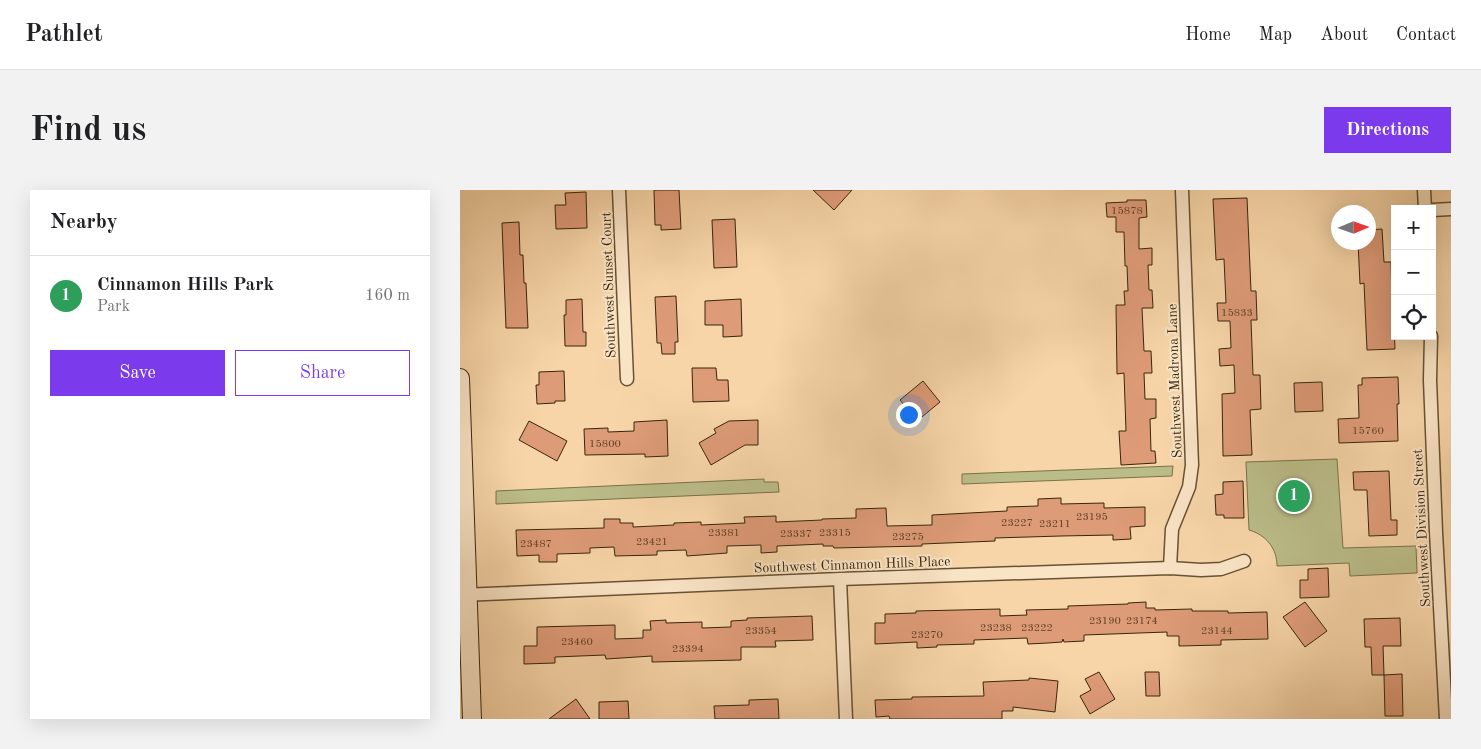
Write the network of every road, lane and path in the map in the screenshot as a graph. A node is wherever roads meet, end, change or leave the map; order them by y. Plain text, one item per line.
1 (619, 190) edge
2 (1182, 190) edge
3 (1424, 190) edge
4 (1425, 205) edge
5 (1451, 209) edge
6 (1436, 210) edge
7 (1431, 340) edge
8 (460, 378) edge
9 (627, 379) dead end
10 (1244, 561) dead end
11 (1170, 568) junction
12 (840, 579) junction
13 (464, 595) edge
14 (1451, 668) edge
15 (1444, 680) junction
16 (472, 719) edge
17 (846, 719) edge
18 (1446, 719) edge

1 - 9 street, Southwest Sunset Court
2 - 11 street, Southwest Madrona Lane
3 - 4 street
5 - 6 street
7 - 15 street, Southwest Division Street
8 - 13 main road
10 - 11 street, Southwest Cinnamon Hills Place
11 - 12 street, Southwest Cinnamon Hills Place
12 - 13 street, Southwest Cinnamon Hills Place
12 - 17 street
13 - 16 main road
14 - 15 street
15 - 18 street, Southwest Division Street

